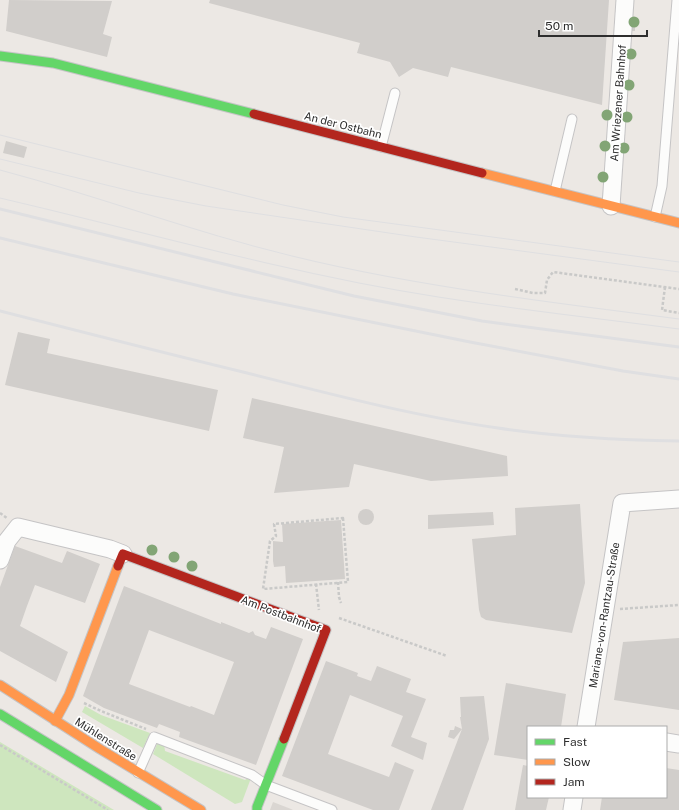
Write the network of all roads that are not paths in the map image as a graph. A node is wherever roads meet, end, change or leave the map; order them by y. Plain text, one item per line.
1 (626, 0) edge
2 (677, 0) edge
3 (677, 20) edge
4 (0, 56) edge
5 (395, 92) dead end
6 (572, 119) dead end
7 (381, 147) junction
8 (555, 191) junction
9 (611, 206) junction
10 (655, 217) junction
11 (679, 223) edge
12 (679, 499) edge
13 (123, 554) junction
14 (0, 560) edge
15 (0, 685) edge
16 (0, 714) edge
17 (55, 721) junction
18 (586, 726) edge
19 (667, 742) edge
20 (679, 744) edge
21 (138, 773) junction
22 (266, 785) junction
23 (574, 798) edge
24 (157, 810) edge
25 (201, 810) edge
26 (257, 810) edge
27 (332, 810) edge
28 (572, 810) edge

1 - 9 street, Am Wriezener Bahnhof
2 - 3 lane
3 - 10 lane
4 - 7 street, An der Ostbahn
5 - 7 lane
6 - 8 lane
7 - 8 street, An der Ostbahn
8 - 9 street, An der Ostbahn
9 - 10 street, An der Ostbahn
10 - 11 street, An der Ostbahn
12 - 18 street, Mariane-von-Rantzau-Straße
13 - 14 street, Am Postbahnhof
13 - 17 street
13 - 22 street, Am Postbahnhof
15 - 17 street, Mühlenstraße
16 - 24 street
17 - 21 street, Mühlenstraße
19 - 20 street
21 - 22 lane
21 - 25 street, Mühlenstraße
22 - 26 street, Am Postbahnhof
22 - 27 lane
23 - 28 street

